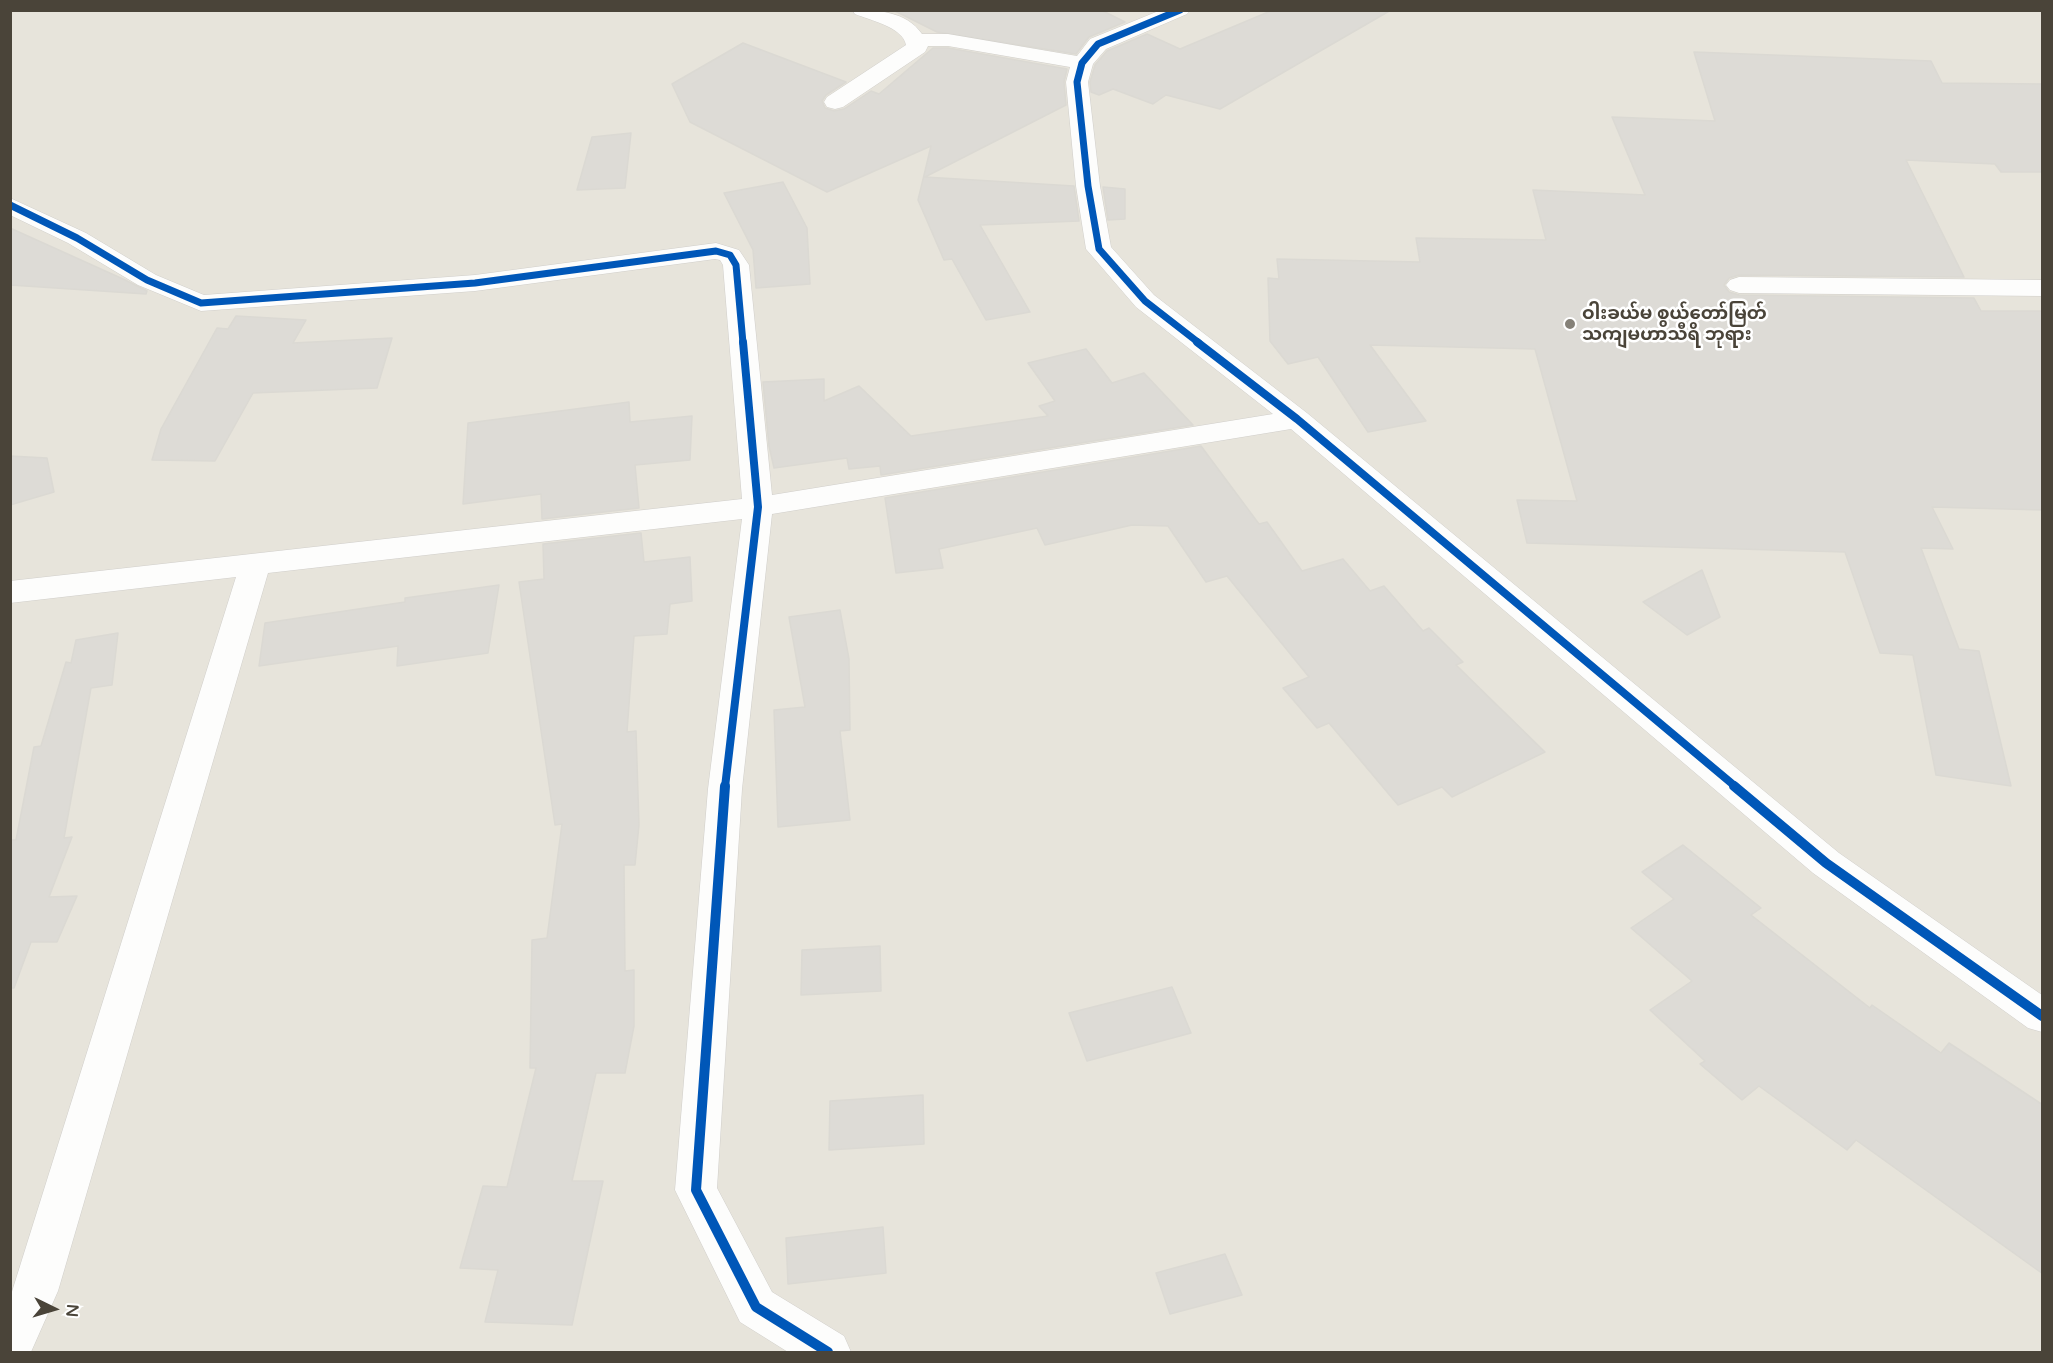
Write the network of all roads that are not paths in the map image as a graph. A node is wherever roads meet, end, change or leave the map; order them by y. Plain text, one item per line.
1 (862, 10) edge
2 (1180, 10) edge
3 (918, 40) junction
4 (1082, 63) junction
5 (835, 102) dead end
6 (10, 205) edge
7 (1740, 285) dead end
8 (2043, 288) edge
9 (1297, 419) junction
10 (758, 507) junction
11 (255, 566) junction
12 (10, 592) edge
13 (2043, 1016) edge
14 (10, 1349) edge
15 (828, 1353) edge

1 - 3 street
2 - 4 street
3 - 4 street
3 - 5 street
4 - 9 street
6 - 10 street
7 - 8 street
9 - 10 street
9 - 13 street
10 - 11 street
10 - 15 street
11 - 12 street
11 - 14 street

